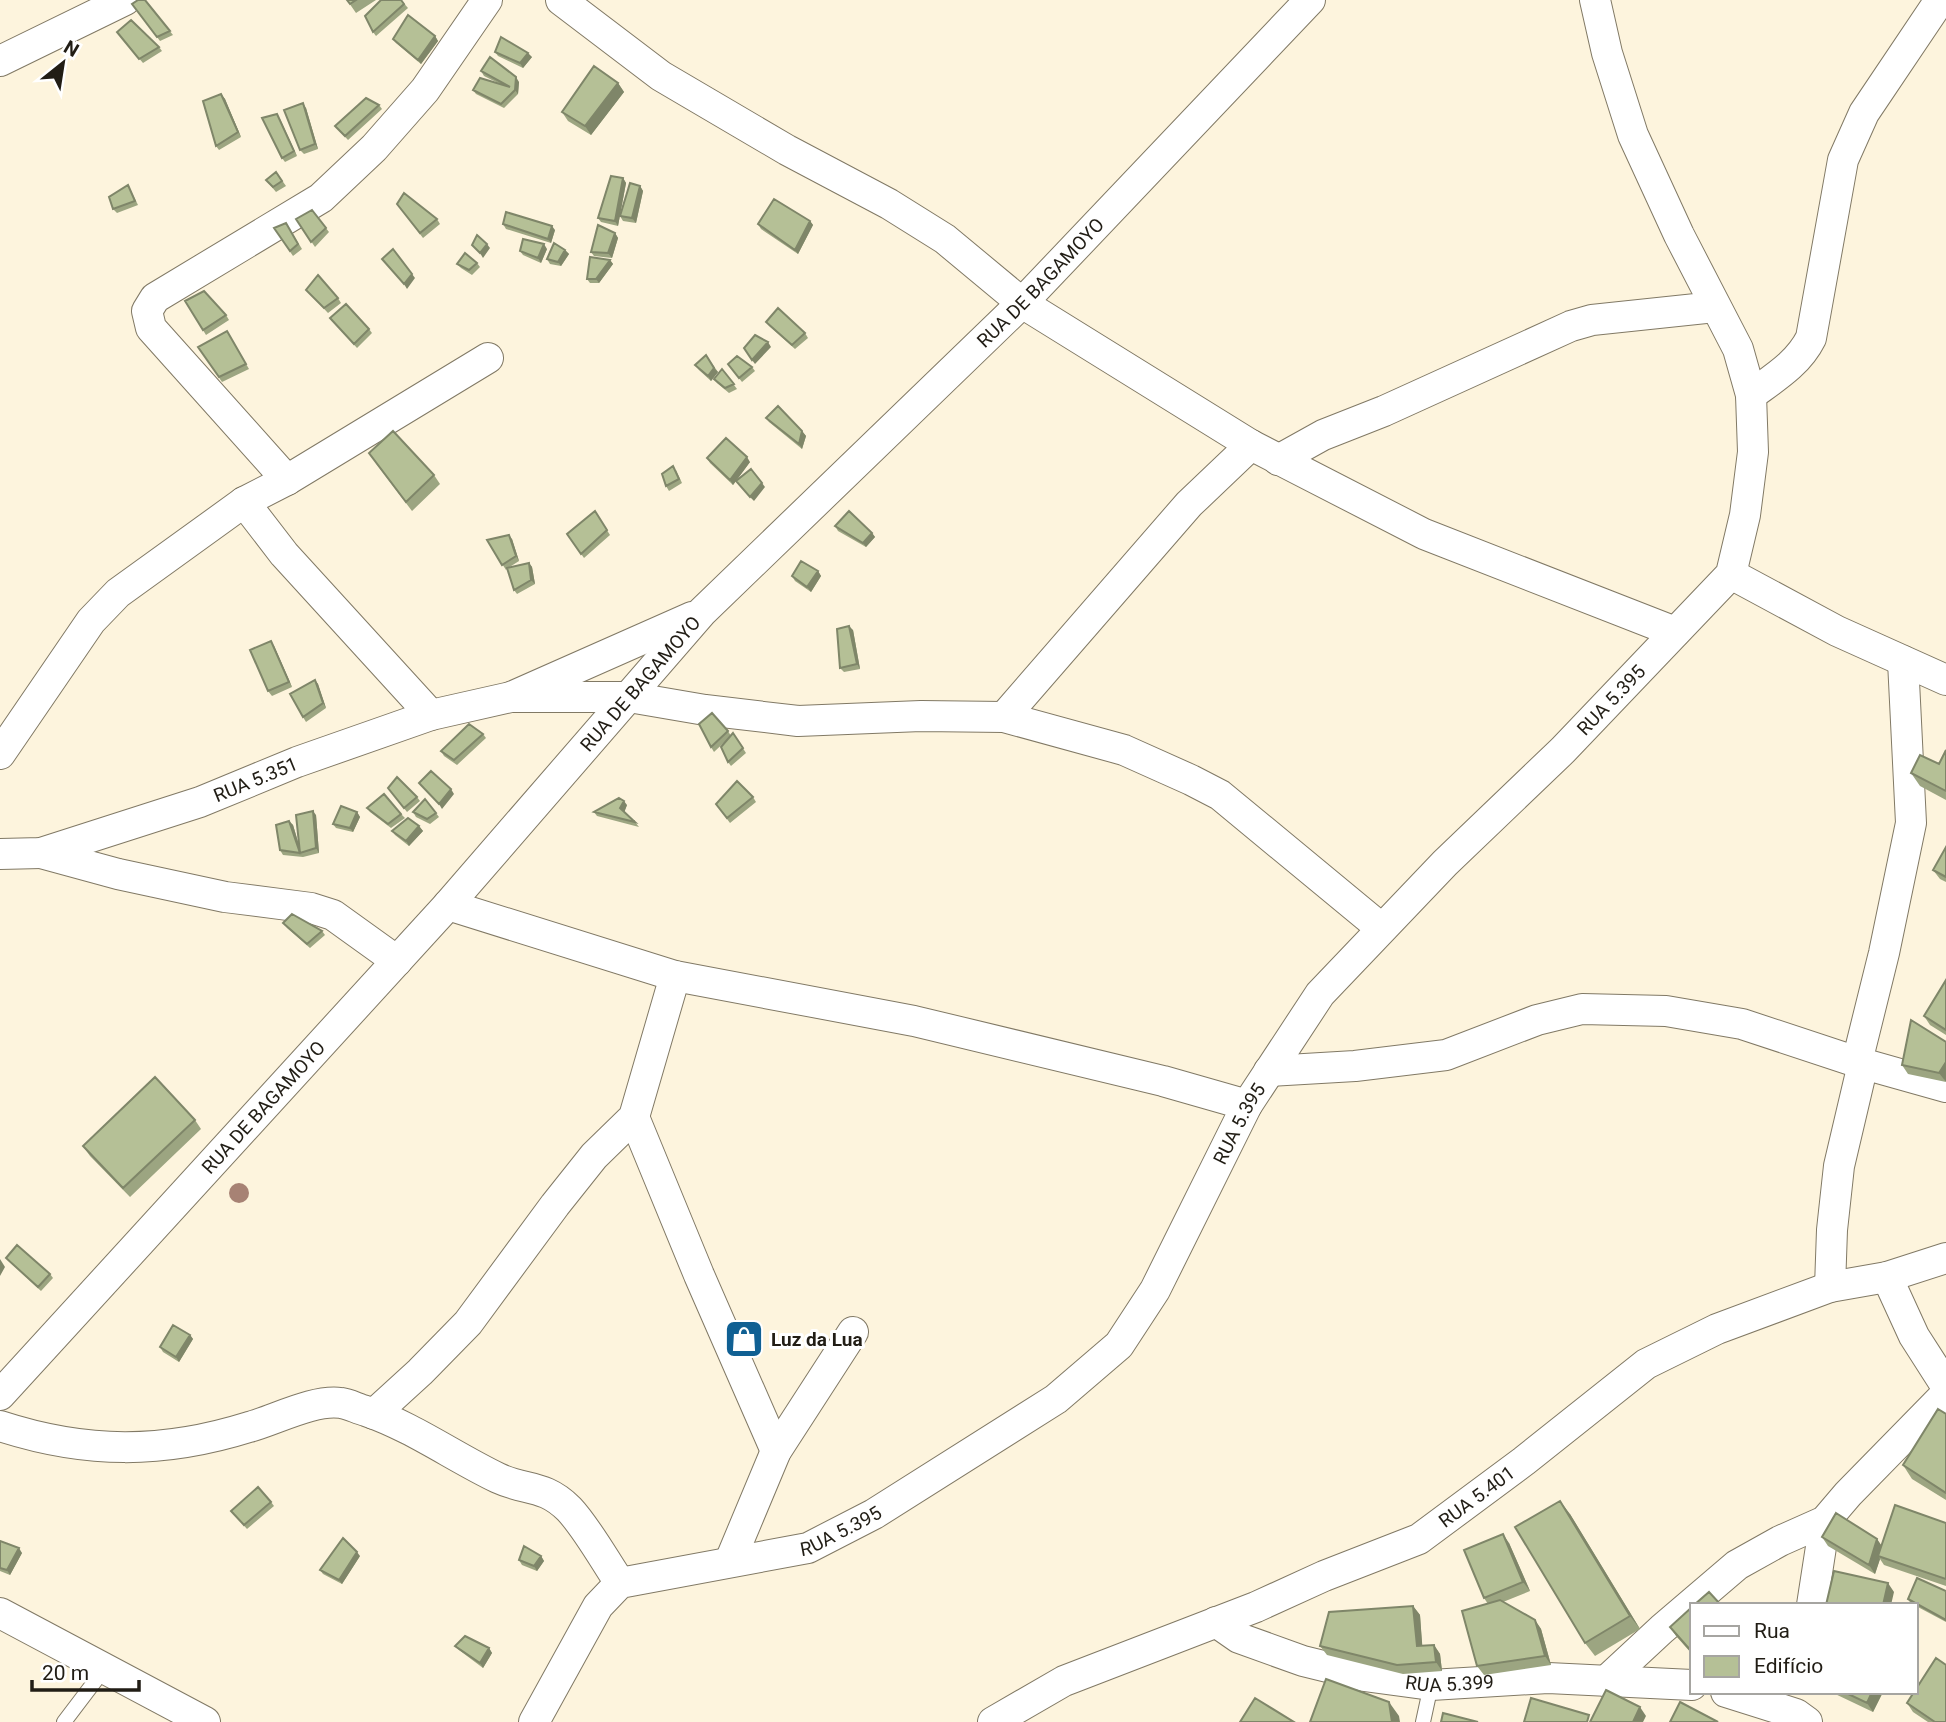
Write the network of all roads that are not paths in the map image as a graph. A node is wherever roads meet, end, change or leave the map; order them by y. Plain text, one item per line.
1 (125, 0) edge
2 (488, 0) edge
3 (561, 0) edge
4 (1310, 0) edge
5 (1595, 0) edge
6 (1940, 0) edge
7 (1946, 4) edge
8 (0, 61) edge
9 (1022, 303) junction
10 (1715, 307) junction
11 (488, 358) dead end
12 (1751, 395) junction
13 (1251, 445) junction
14 (1278, 460) junction
15 (287, 480) junction
16 (244, 502) junction
17 (1731, 574) junction
18 (702, 612) junction
19 (1675, 632) junction
20 (1930, 665) edge
21 (629, 697) junction
22 (511, 698) junction
23 (431, 715) junction
24 (1004, 717) junction
25 (0, 754) edge
26 (41, 853) junction
27 (0, 854) edge
28 (448, 905) junction
29 (1381, 928) junction
30 (397, 961) junction
31 (675, 976) junction
32 (1860, 1063) junction
33 (1269, 1071) junction
34 (1946, 1087) edge
35 (1247, 1105) junction
36 (634, 1117) junction
37 (1946, 1258) edge
38 (1887, 1277) junction
39 (1830, 1287) junction
40 (853, 1332) dead end
41 (1946, 1386) edge
42 (1946, 1394) edge
43 (0, 1395) edge
44 (374, 1414) junction
45 (0, 1426) edge
46 (776, 1451) junction
47 (1825, 1521) junction
48 (730, 1561) junction
49 (621, 1583) junction
50 (1692, 1603) edge
51 (1812, 1603) edge
52 (1690, 1605) edge
53 (0, 1613) edge
54 (1216, 1622) junction
55 (105, 1668) junction
56 (1606, 1681) junction
57 (1430, 1685) junction
58 (1690, 1685) edge
59 (1735, 1694) edge
60 (1801, 1709) edge
61 (64, 1722) edge
62 (205, 1722) edge
63 (534, 1722) edge
64 (993, 1722) edge
65 (1423, 1722) edge

1 - 8 street
2 - 15 street
3 - 9 street
4 - 9 street, RUA DE BAGAMOYO
5 - 10 street
6 - 7 street
6 - 12 street
9 - 13 street
9 - 18 street, RUA DE BAGAMOYO
10 - 12 street
10 - 14 street
11 - 15 street
12 - 17 street
13 - 14 street
13 - 24 street
14 - 19 street
15 - 16 street
16 - 23 street
16 - 25 street
17 - 19 street, RUA 5.395
17 - 20 street
18 - 21 street, RUA DE BAGAMOYO
18 - 22 street
19 - 29 street, RUA 5.395
20 - 32 street
21 - 22 street
21 - 24 street
21 - 28 street, RUA DE BAGAMOYO
22 - 23 street, RUA 5.351
23 - 26 street, RUA 5.351
24 - 29 street
26 - 27 street, RUA 5.351
26 - 30 street
28 - 30 street, RUA DE BAGAMOYO
28 - 31 street
29 - 33 street, RUA 5.395
30 - 43 street, RUA DE BAGAMOYO
31 - 35 street
31 - 36 street
32 - 33 street
32 - 34 street
32 - 39 street
33 - 35 street, RUA 5.395
35 - 48 street, RUA 5.395
36 - 44 street
36 - 46 street
37 - 38 street, RUA 5.401
38 - 39 street, RUA 5.401
38 - 41 street
39 - 54 street, RUA 5.401
40 - 46 street
42 - 47 street
44 - 45 street
44 - 49 street
46 - 48 street
47 - 50 street
47 - 51 street
48 - 49 street, RUA 5.395
49 - 63 street
52 - 56 street
53 - 55 street
54 - 57 street, RUA 5.399
54 - 64 street, RUA 5.401
55 - 61 lane
55 - 62 street
56 - 57 street, RUA 5.399
56 - 58 street, RUA 5.399
57 - 65 lane
59 - 60 street

